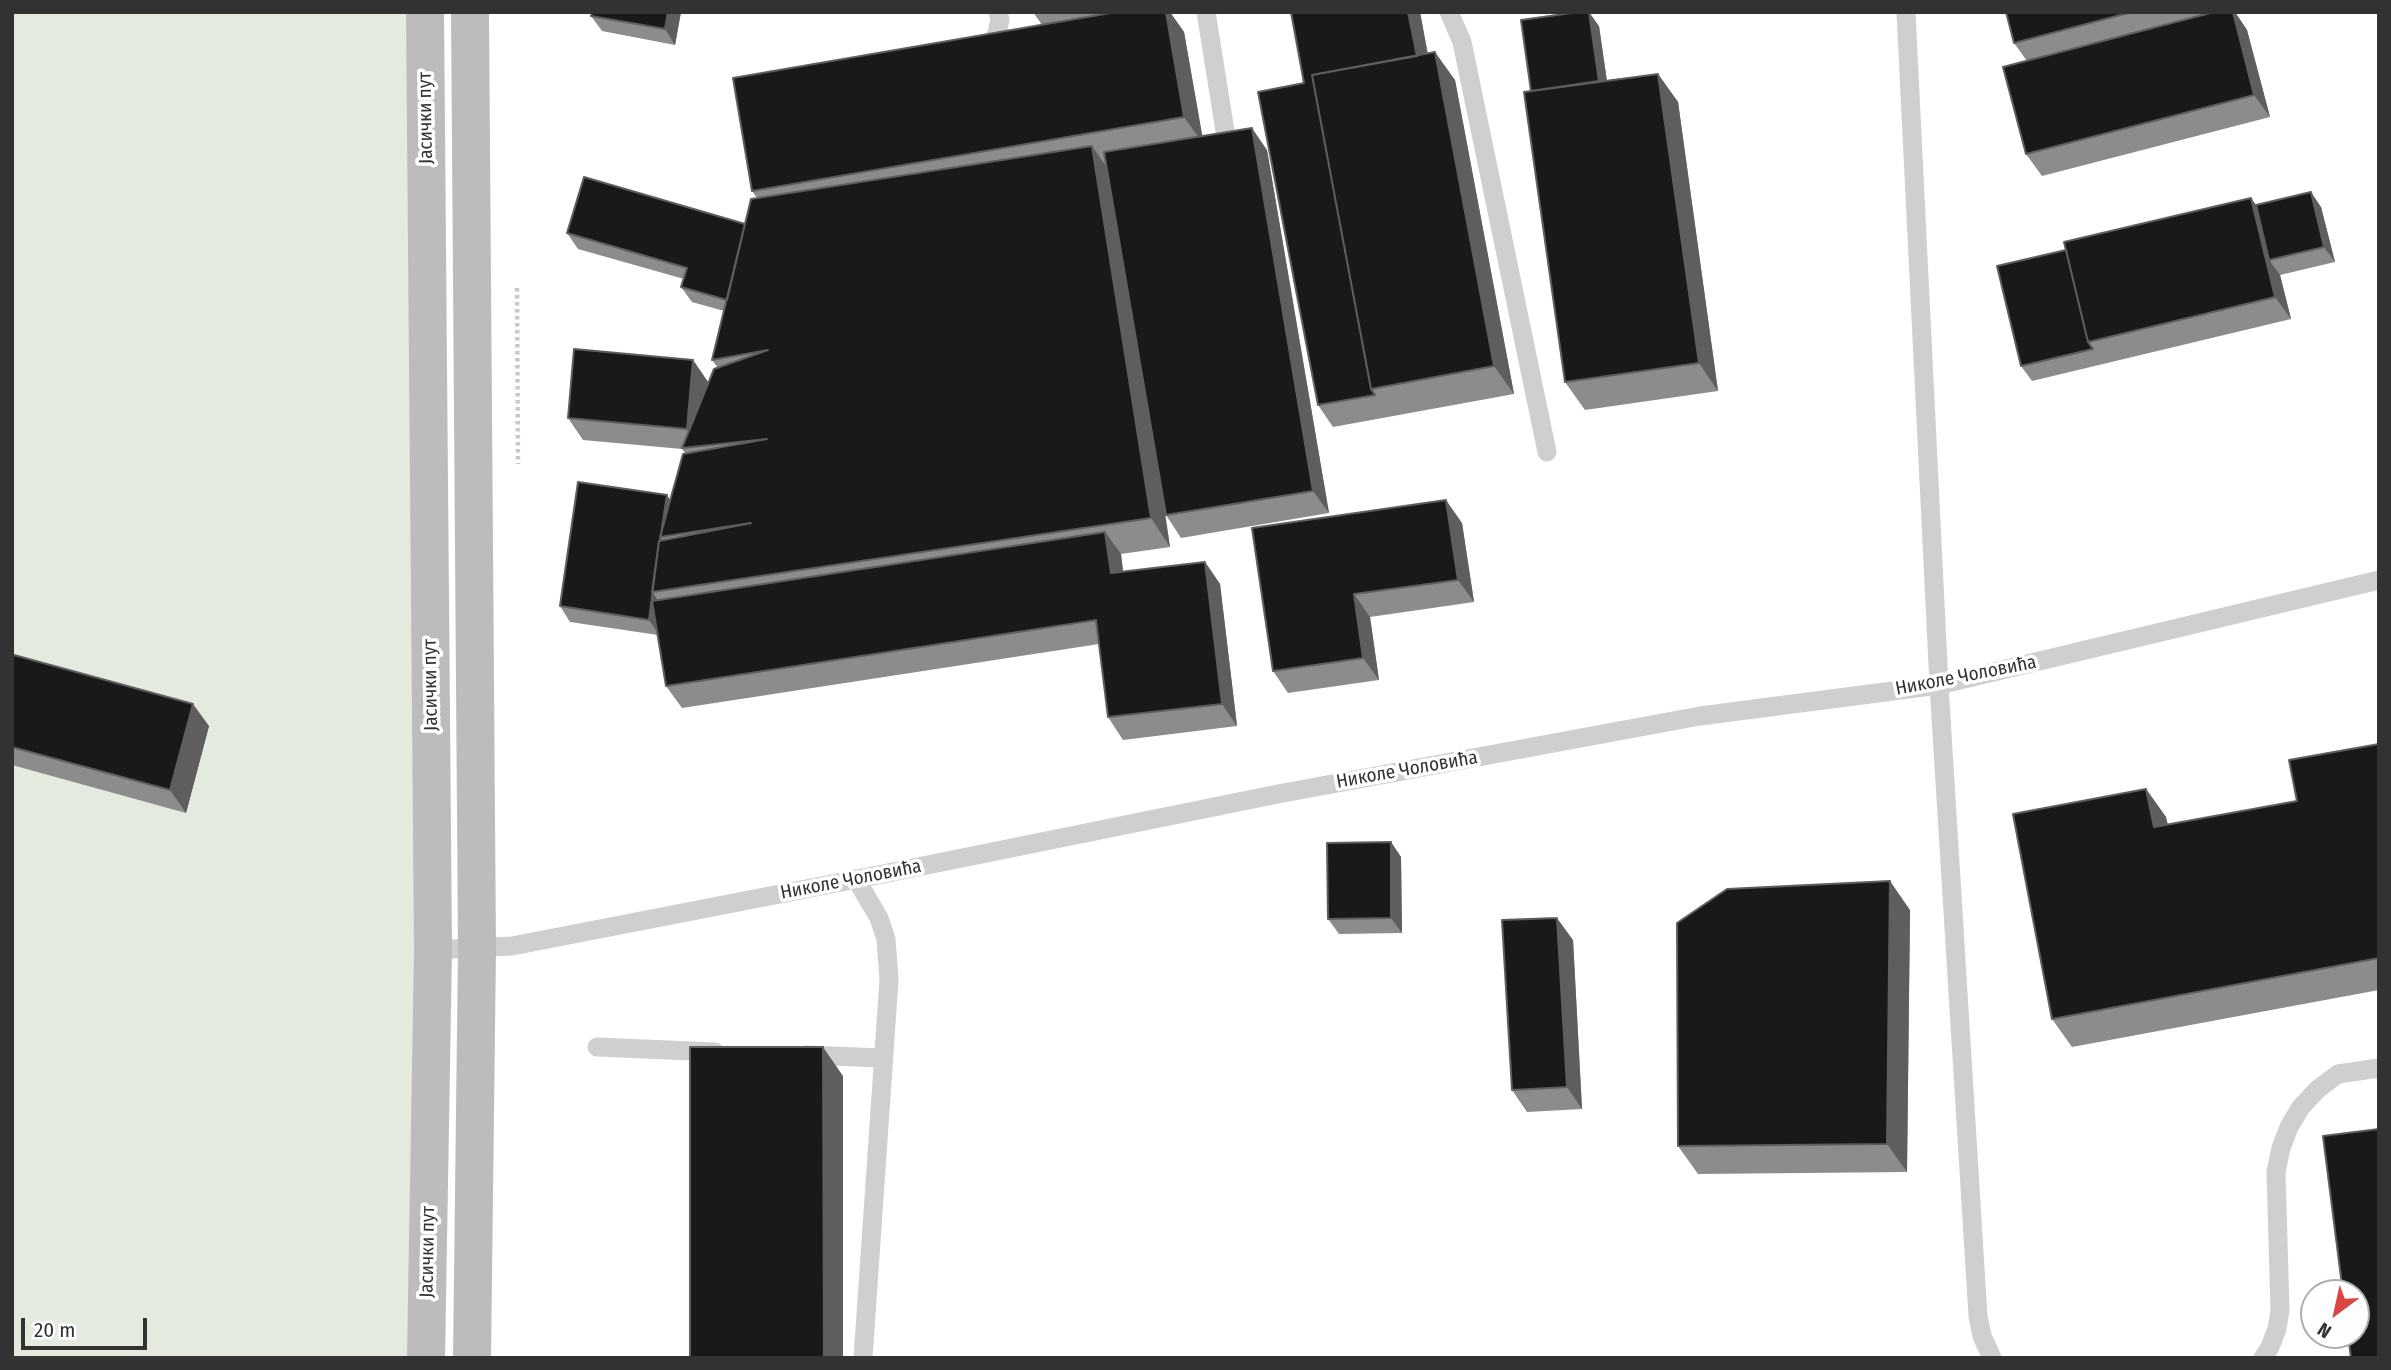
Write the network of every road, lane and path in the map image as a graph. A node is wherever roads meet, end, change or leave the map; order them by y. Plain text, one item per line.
1 (425, 12) edge
2 (470, 12) edge
3 (998, 12) edge
4 (1206, 12) edge
5 (1449, 12) edge
6 (1906, 12) edge
7 (959, 57) edge
8 (1229, 157) edge
9 (1546, 452) dead end
10 (2379, 580) edge
11 (1940, 685) junction
12 (856, 879) junction
13 (477, 949) junction
14 (433, 950) junction
15 (597, 1047) dead end
16 (733, 1052) edge
17 (788, 1054) edge
18 (883, 1058) junction
19 (2379, 1068) edge
20 (426, 1358) edge
21 (472, 1358) edge
22 (863, 1358) edge
23 (1992, 1358) edge
24 (2263, 1358) edge

1 - 14 main road, Јасички пут
2 - 13 main road
3 - 7 lane
4 - 8 lane
5 - 9 lane
6 - 11 lane
10 - 11 lane, Николе Чоловића
11 - 12 lane, Николе Чоловића
11 - 23 lane
12 - 13 lane, Николе Чоловића
12 - 18 lane
13 - 14 lane, Николе Чоловића
13 - 21 main road
14 - 20 main road, Јасички пут
15 - 16 lane
17 - 18 lane
18 - 22 lane
19 - 24 lane

